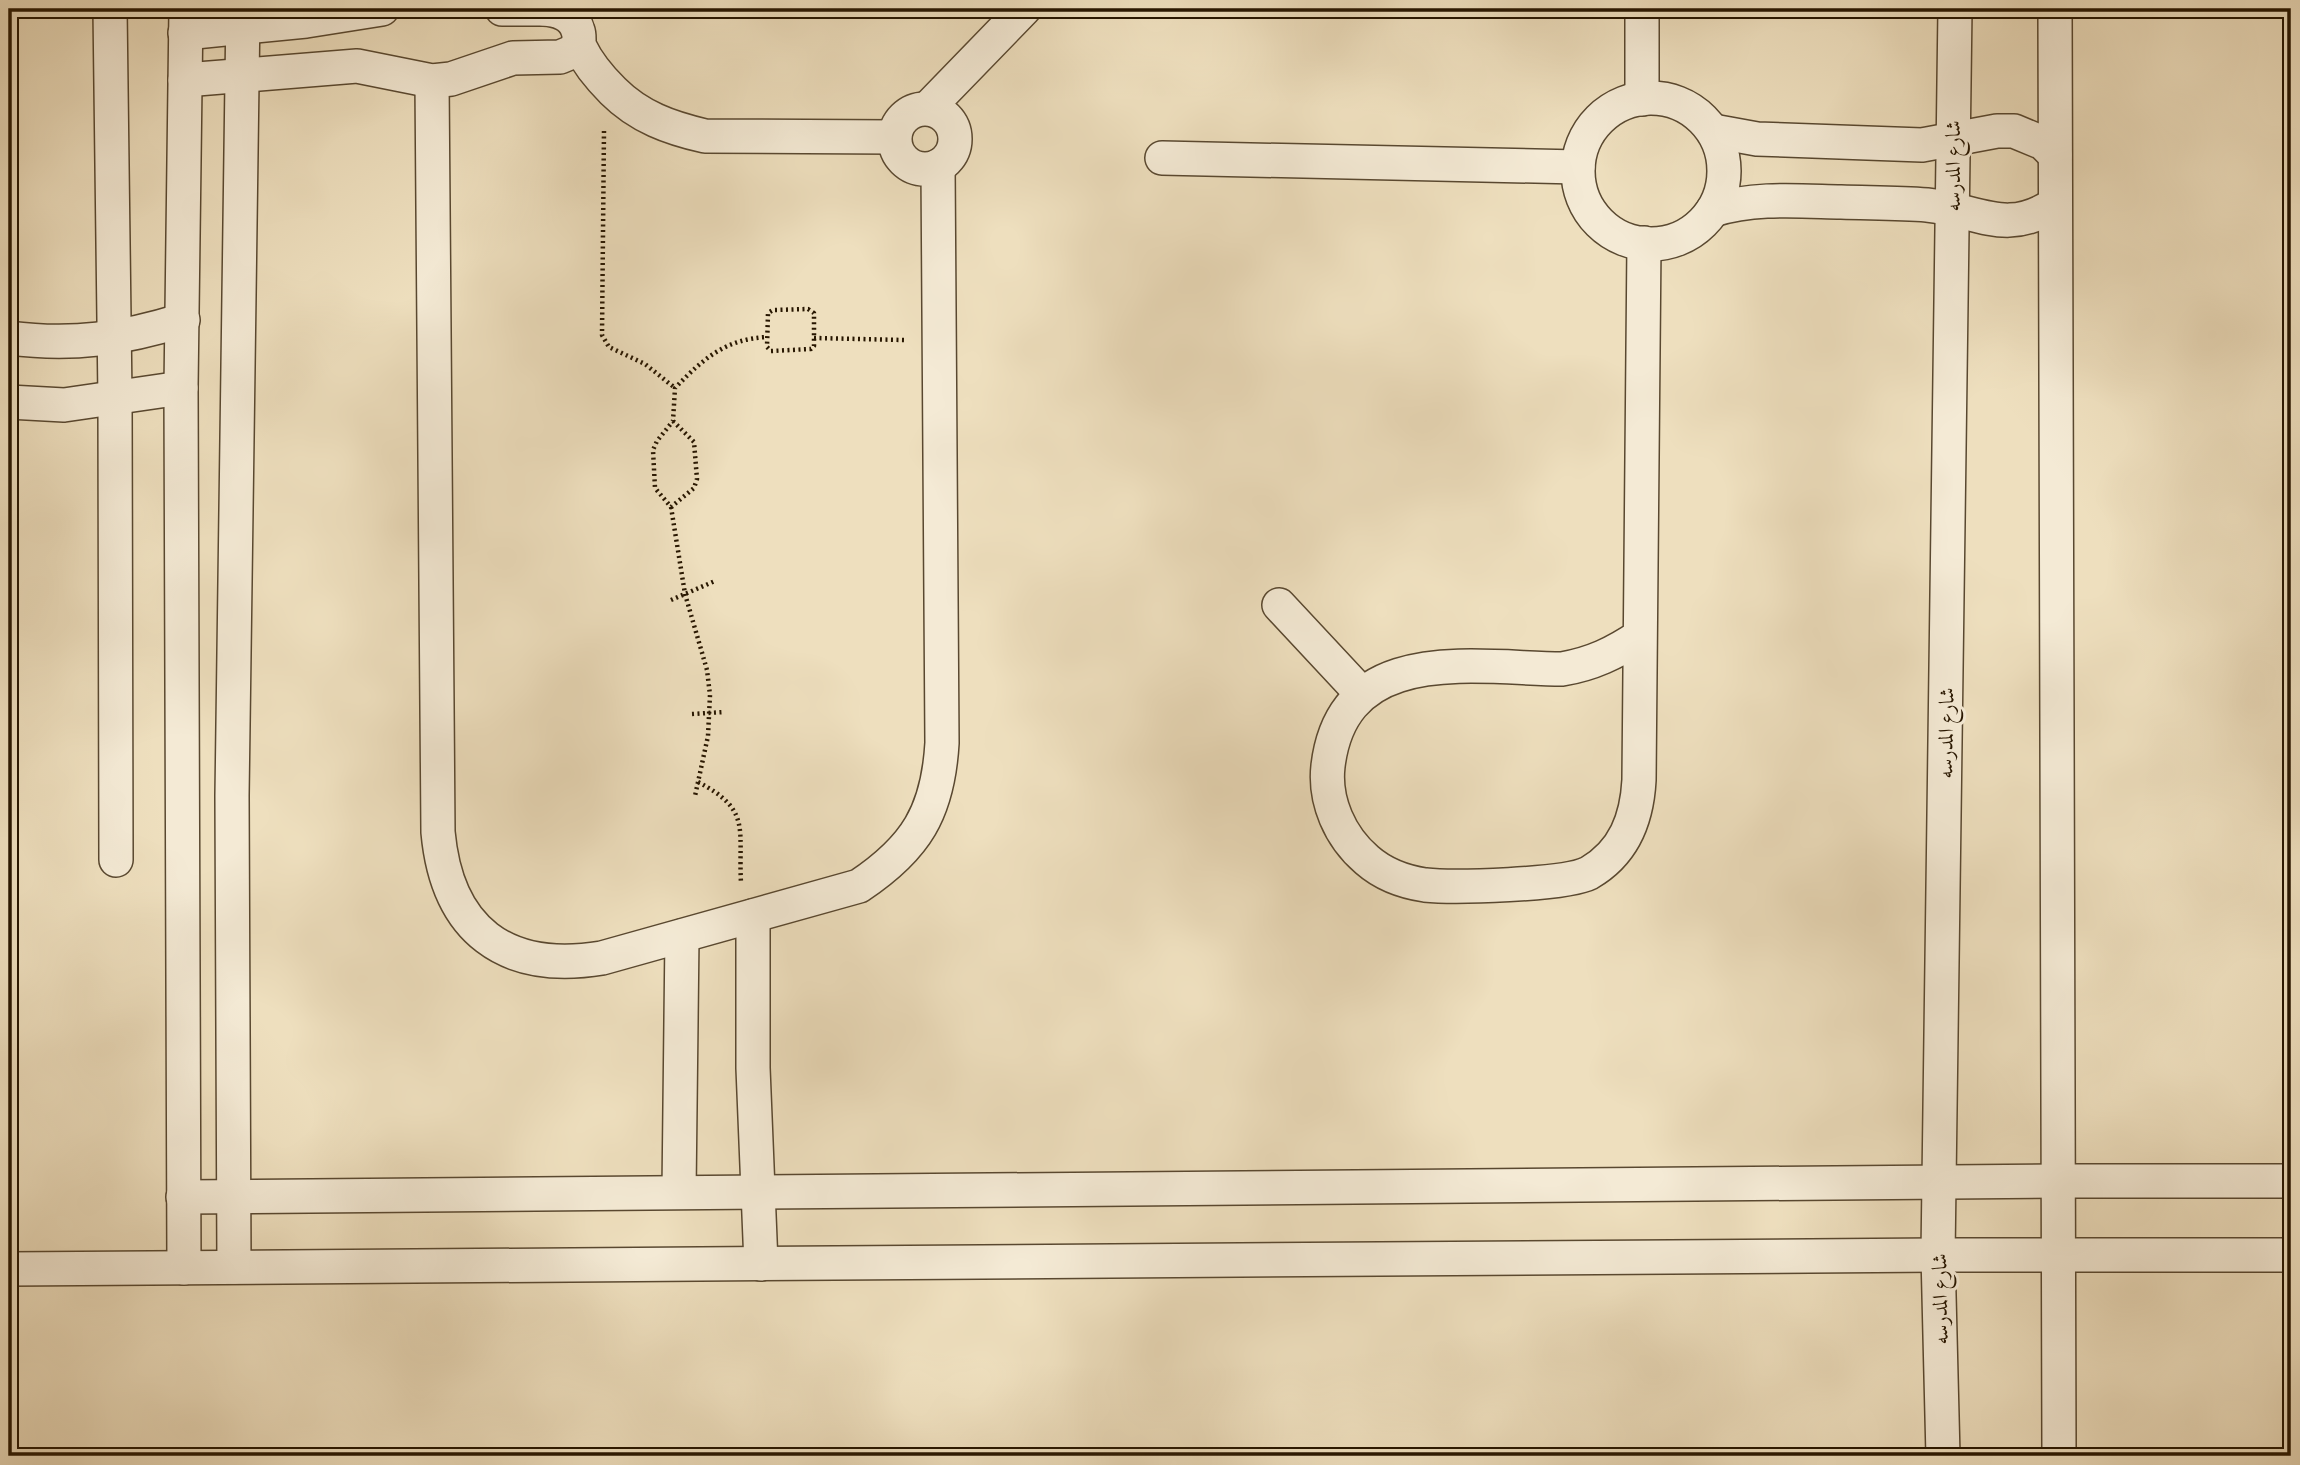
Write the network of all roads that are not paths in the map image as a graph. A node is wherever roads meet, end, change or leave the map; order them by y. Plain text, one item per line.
1 (110, 9) edge
2 (382, 9) edge
3 (502, 9) edge
4 (543, 9) edge
5 (1024, 9) edge
6 (1642, 9) edge
7 (1955, 9) edge
8 (2055, 9) edge
9 (243, 18) edge
10 (186, 21) edge
11 (579, 45) junction
12 (242, 75) junction
13 (185, 80) junction
14 (432, 81) junction
15 (1643, 99) junction
16 (928, 108) junction
17 (1713, 131) junction
18 (894, 137) junction
19 (1953, 141) junction
20 (2055, 155) junction
21 (1162, 158) dead end
22 (938, 166) junction
23 (1578, 167) junction
24 (2055, 204) junction
25 (1953, 209) junction
26 (1713, 210) junction
27 (1644, 243) junction
28 (183, 320) junction
29 (9, 338) edge
30 (113, 340) junction
31 (181, 388) junction
32 (115, 398) junction
33 (9, 402) edge
34 (1279, 605) dead end
35 (1640, 636) junction
36 (1362, 694) junction
37 (116, 860) dead end
38 (753, 916) junction
39 (682, 936) junction
40 (233, 1118) junction
41 (181, 1119) junction
42 (2058, 1181) junction
43 (2291, 1181) edge
44 (1939, 1182) junction
45 (679, 1192) junction
46 (758, 1192) junction
47 (183, 1197) junction
48 (234, 1198) junction
49 (1938, 1255) junction
50 (2059, 1255) junction
51 (2291, 1255) edge
52 (761, 1264) junction
53 (184, 1268) junction
54 (234, 1268) junction
55 (9, 1269) edge
56 (1943, 1456) edge
57 (2059, 1456) edge

1 - 30 street
2 - 9 street
3 - 4 street
4 - 11 street
5 - 16 street
6 - 15 street
7 - 19 street, شارع المدرسه
8 - 20 street
9 - 10 street
9 - 12 street
10 - 13 street
11 - 14 street
11 - 18 street
12 - 13 street
12 - 14 street
12 - 40 street
13 - 28 street
14 - 39 street
15 - 17 street
15 - 23 street
16 - 18 street
16 - 22 street
17 - 19 street
17 - 26 street
18 - 22 street
19 - 20 street
19 - 25 street, شارع المدرسه
20 - 24 street
21 - 23 street
22 - 38 street
23 - 27 street
24 - 25 street
24 - 42 street
25 - 26 street
25 - 44 street, شارع المدرسه
26 - 27 street
27 - 35 street
28 - 30 street
28 - 31 street
29 - 30 street
30 - 32 street
31 - 32 street
31 - 41 street
32 - 33 street
32 - 37 street
34 - 36 street
35 - 36 street
35 - 36 street
38 - 39 street
38 - 46 street
39 - 45 street
40 - 41 street
40 - 48 street
41 - 47 street
42 - 43 street
42 - 44 street
42 - 50 street
44 - 46 street
44 - 49 street, شارع المدرسه
45 - 46 street
45 - 48 street
46 - 52 street
47 - 48 street
47 - 53 street
48 - 54 street
49 - 50 street
49 - 52 street
49 - 56 street, شارع المدرسه
50 - 51 street
50 - 57 street
52 - 54 street
53 - 54 street
53 - 55 street

